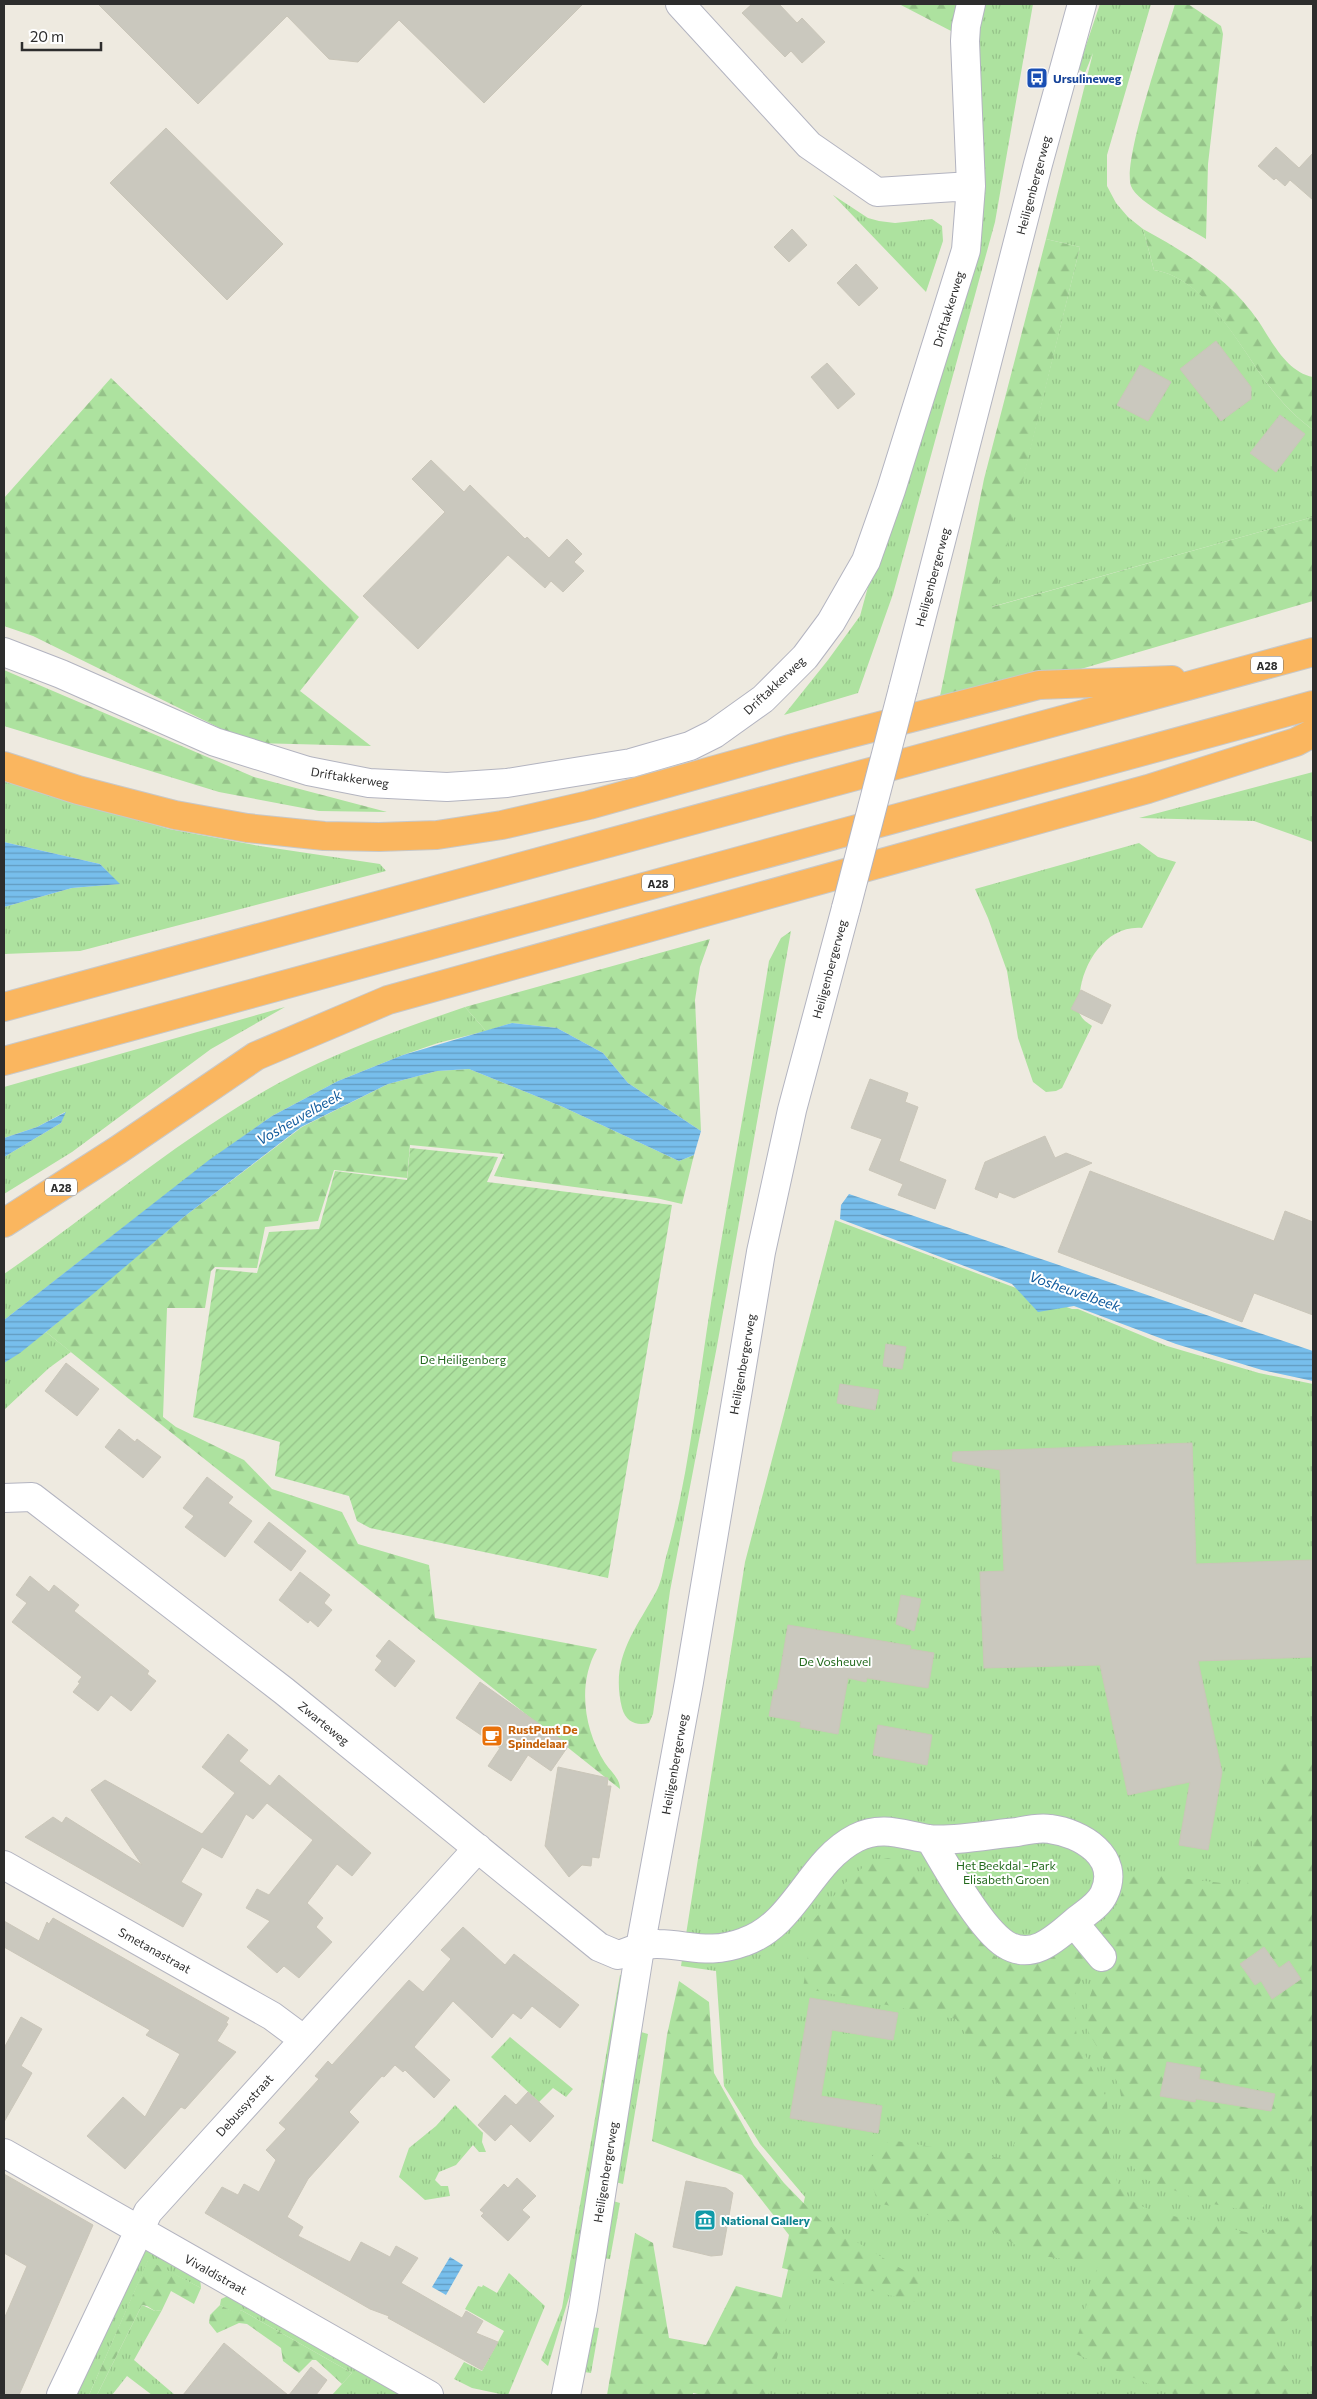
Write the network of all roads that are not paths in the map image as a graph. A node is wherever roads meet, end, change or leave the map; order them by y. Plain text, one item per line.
1 (680, 4) edge
2 (971, 4) edge
3 (1082, 4) edge
4 (971, 186) junction
5 (4, 652) edge
6 (1313, 652) edge
7 (1221, 678) junction
8 (1313, 705) edge
9 (1313, 733) edge
10 (4, 766) edge
11 (4, 1007) edge
12 (4, 1061) edge
13 (4, 1223) edge
14 (4, 1498) edge
15 (930, 1839) junction
16 (478, 1848) junction
17 (4, 1865) edge
18 (1074, 1923) junction
19 (640, 1948) junction
20 (1102, 1957) dead end
21 (303, 2039) junction
22 (4, 2152) edge
23 (138, 2230) junction
24 (61, 2395) edge
25 (429, 2395) edge
26 (566, 2395) edge

1 - 4 street
2 - 4 street, Driftakkerweg
3 - 19 street, Heiligenbergerweg, bridge
4 - 5 street, Driftakkerweg
6 - 7 highway, A28
7 - 10 highway, A28
7 - 11 highway, A28
8 - 12 highway, A28
9 - 13 highway, A28
14 - 16 street, Zwarteweg
15 - 18 street
15 - 18 street
15 - 19 street
16 - 19 street, Zwarteweg
16 - 21 street, Debussystraat
17 - 21 street, Smetanastraat
18 - 20 street
19 - 26 street, Heiligenbergerweg
21 - 23 street, Debussystraat
22 - 23 street, Vivaldistraat
23 - 24 street, Debussystraat
23 - 25 street, Vivaldistraat

